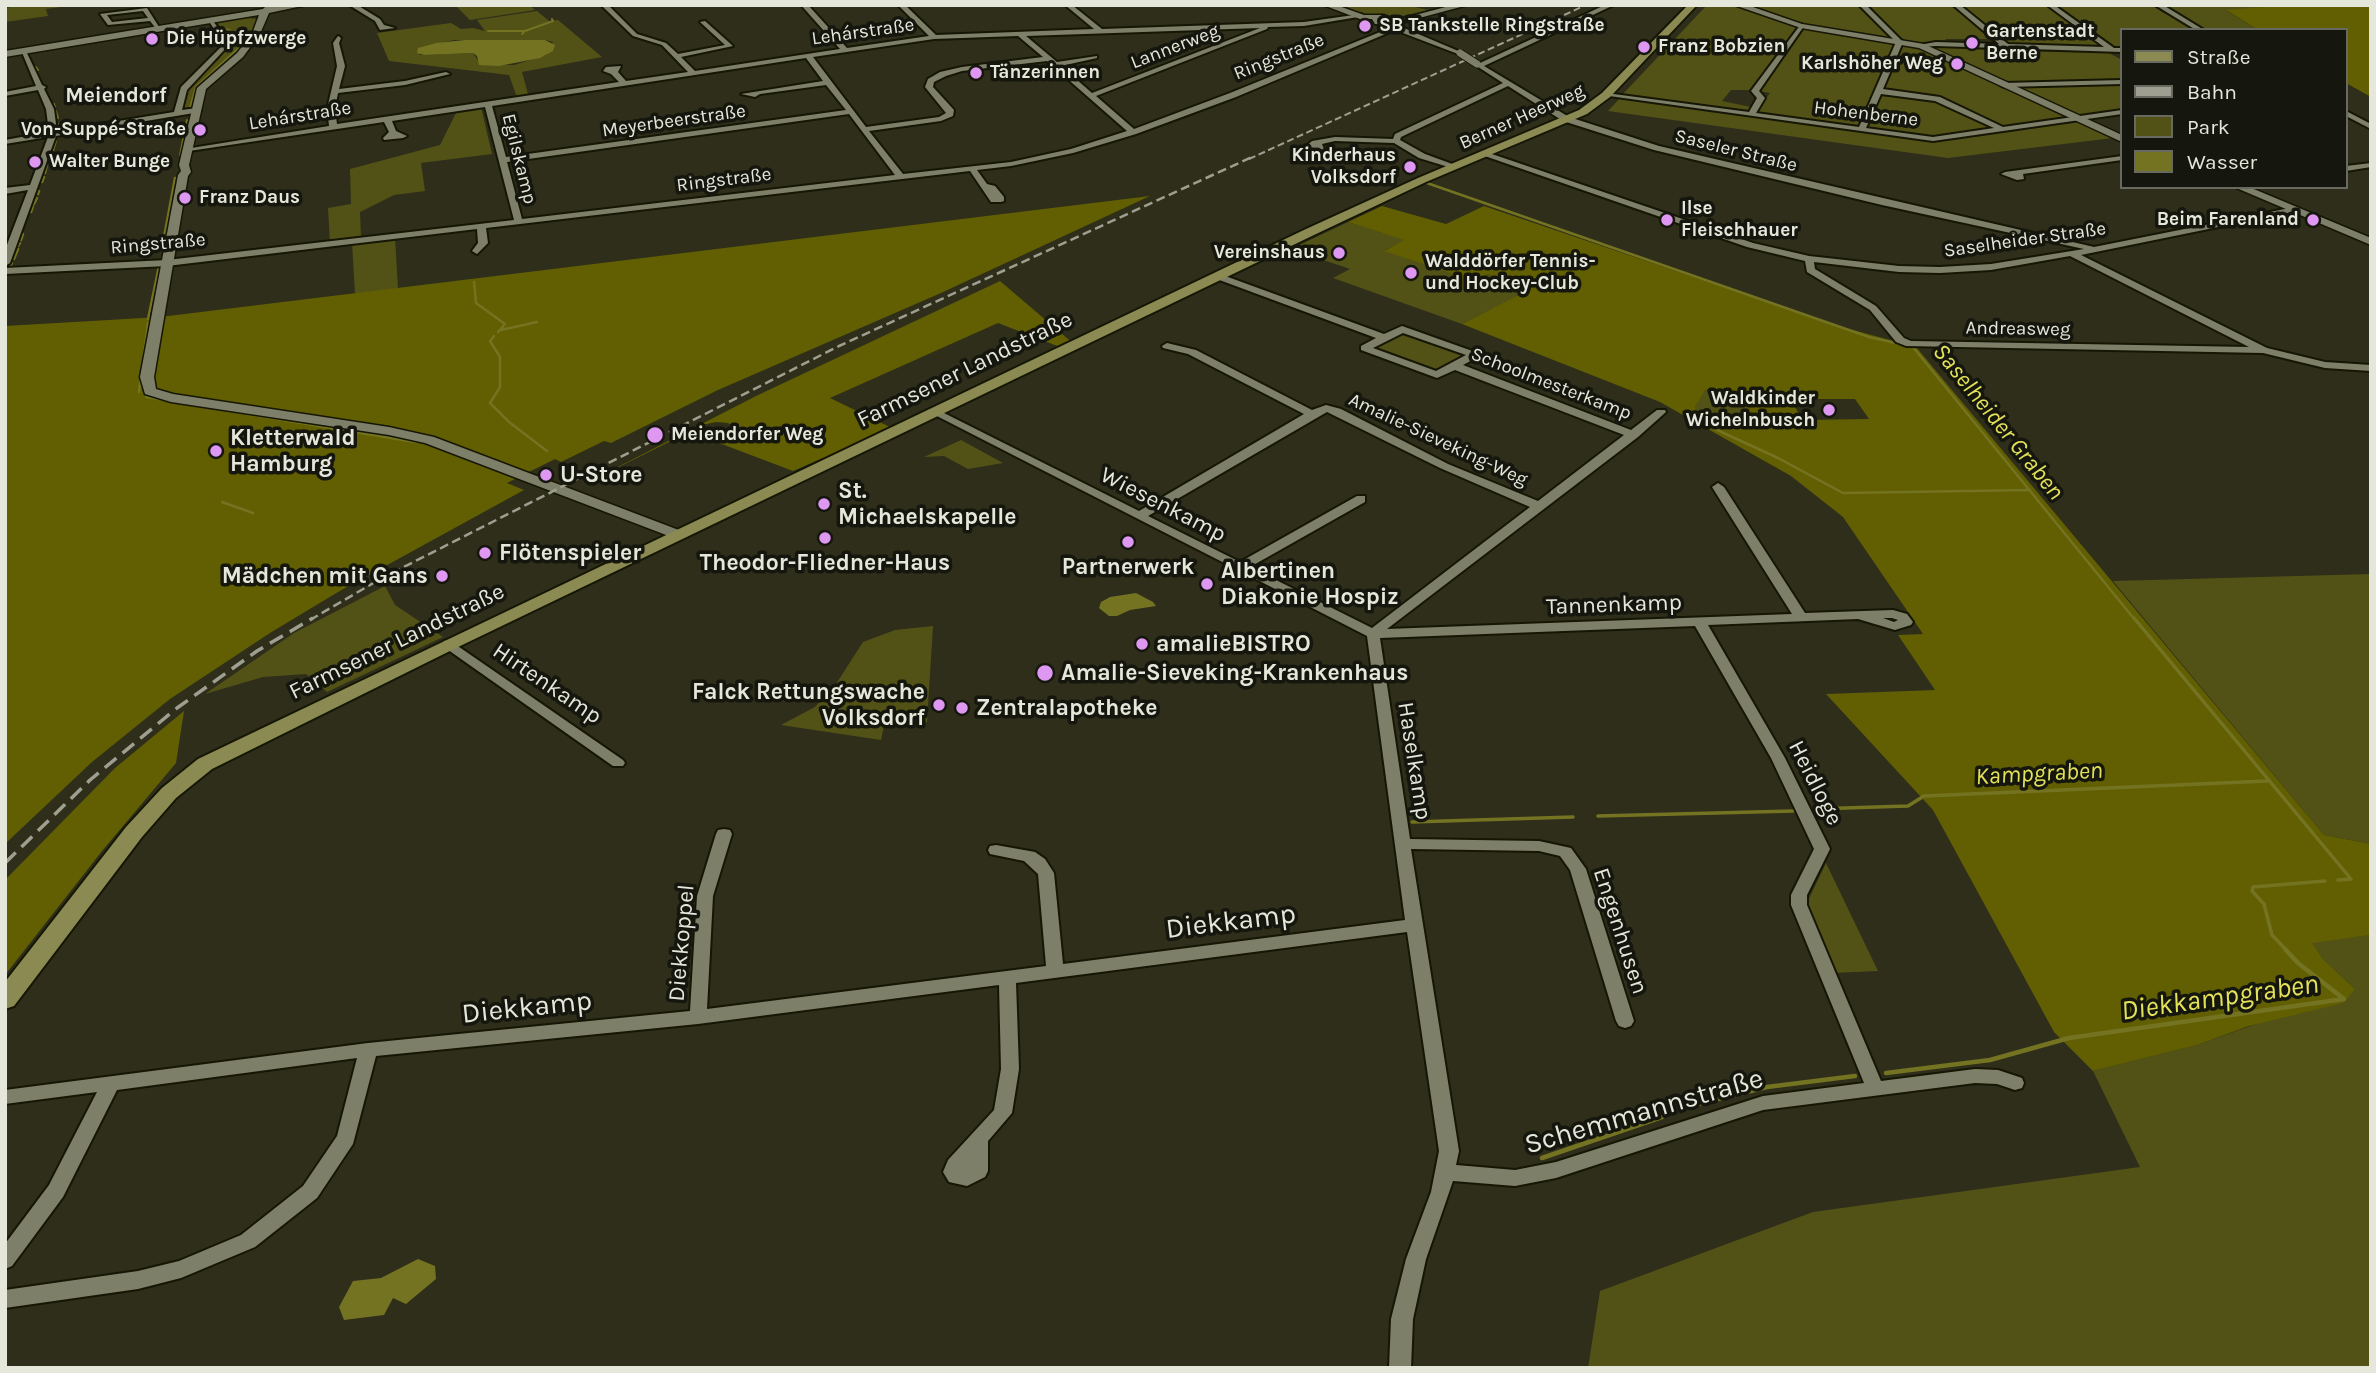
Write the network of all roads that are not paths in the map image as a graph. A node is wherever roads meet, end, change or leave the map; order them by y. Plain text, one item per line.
1 (303, 5) edge
2 (352, 5) edge
3 (604, 5) edge
4 (804, 5) edge
5 (901, 5) edge
6 (1068, 5) edge
7 (1328, 5) edge
8 (1464, 5) edge
9 (1611, 5) edge
10 (1738, 5) edge
11 (1862, 5) edge
12 (1956, 5) edge
13 (2050, 5) edge
14 (2158, 5) edge
15 (1687, 7) edge
16 (273, 8) edge
17 (1361, 16) junction
18 (152, 19) junction
19 (211, 21) junction
20 (703, 22) dead end
21 (1395, 23) junction
22 (1266, 25) junction
23 (1801, 26) junction
24 (381, 27) dead end
25 (2198, 28) edge
26 (159, 29) junction
27 (1100, 31) junction
28 (1020, 34) junction
29 (934, 37) junction
30 (338, 38) dead end
31 (1900, 41) junction
32 (1921, 46) junction
33 (2007, 47) junction
34 (845, 50) junction
35 (2112, 50) junction
36 (2120, 50) edge
37 (23, 51) junction
38 (5, 54) edge
39 (808, 55) junction
40 (2120, 55) edge
41 (677, 56) junction
42 (1095, 57) dead end
43 (1047, 59) junction
44 (1479, 64) junction
45 (1054, 65) junction
46 (614, 72) dead end
47 (693, 73) junction
48 (446, 74) dead end
49 (829, 82) junction
50 (2120, 82) edge
51 (624, 83) junction
52 (1509, 83) junction
53 (2004, 85) junction
54 (42, 88) junction
55 (337, 91) junction
56 (1879, 91) junction
57 (758, 92) dead end
58 (5, 94) edge
59 (1606, 95) junction
60 (1091, 96) junction
61 (488, 104) junction
62 (2348, 108) edge
63 (197, 110) junction
64 (850, 112) junction
65 (2120, 112) edge
66 (177, 113) junction
67 (1751, 114) junction
68 (387, 119) junction
69 (1566, 119) junction
70 (2075, 119) junction
71 (333, 127) junction
72 (2371, 127) edge
73 (865, 129) junction
74 (1862, 129) junction
75 (2002, 129) junction
76 (393, 132) dead end
77 (1133, 132) junction
78 (53, 134) junction
79 (2120, 138) edge
80 (1396, 141) junction
81 (5, 142) edge
82 (1318, 142) dead end
83 (189, 151) junction
84 (1483, 154) junction
85 (2120, 158) edge
86 (502, 160) junction
87 (2371, 165) edge
88 (1452, 167) junction
89 (972, 169) junction
90 (2348, 169) edge
91 (2019, 174) dead end
92 (2371, 176) edge
93 (901, 177) junction
94 (1422, 180) joint
95 (985, 186) dead end
96 (34, 187) junction
97 (2244, 189) edge
98 (5, 191) edge
99 (2292, 209) junction
100 (519, 223) junction
101 (481, 227) junction
102 (2371, 243) edge
103 (2098, 249) junction
104 (477, 251) dead end
105 (2072, 254) junction
106 (1809, 259) junction
107 (5, 263) edge
108 (167, 263) junction
109 (5, 271) edge
110 (1217, 276) junction
111 (1384, 338) junction
112 (1167, 346) dead end
113 (2263, 350) junction
114 (1455, 366) junction
115 (2371, 369) edge
116 (934, 412) junction
117 (1661, 412) dead end
118 (1312, 414) junction
119 (1634, 435) junction
120 (1718, 487) dead end
121 (1360, 499) dead end
122 (1541, 507) junction
123 (1139, 516) junction
124 (678, 535) junction
125 (1240, 567) junction
126 (1857, 615) dead end
127 (1801, 618) junction
128 (1700, 622) junction
129 (1373, 634) junction
130 (449, 644) junction
131 (618, 763) dead end
132 (724, 834) dead end
133 (1404, 844) junction
134 (996, 850) dead end
135 (1414, 925) junction
136 (1055, 972) junction
137 (1007, 978) junction
138 (5, 1000) edge
139 (698, 1017) junction
140 (1625, 1021) dead end
141 (368, 1050) junction
142 (2015, 1083) dead end
143 (111, 1084) junction
144 (1875, 1088) junction
145 (5, 1097) edge
146 (979, 1138) dead end
147 (1447, 1172) junction
148 (5, 1260) edge
149 (5, 1298) edge
150 (1400, 1368) edge

1 - 16 street
2 - 24 street
3 - 41 street
4 - 34 street
5 - 29 street
6 - 27 street
7 - 17 street, Saseler Straße
8 - 21 street
9 - 44 street
10 - 23 street
11 - 31 street
12 - 33 street
13 - 35 street
14 - 25 street
15 - 59 main road, Berner Heerweg
16 - 19 street
16 - 63 street
17 - 21 street, Saseler Straße
17 - 22 street, Lehárstraße
18 - 18 street
18 - 26 street
19 - 26 street
19 - 66 street
20 - 41 street
21 - 44 street, Saseler Straße, bridge
21 - 77 street, Ringstraße
22 - 27 street, Lehárstraße
22 - 60 street, Lannerweg
23 - 31 street
23 - 67 street
26 - 37 street
27 - 28 street, Lehárstraße
28 - 29 street, Lehárstraße
28 - 43 street
29 - 34 street, Lehárstraße
30 - 55 street
31 - 32 street
31 - 56 street
32 - 33 street
32 - 53 street
33 - 35 street
34 - 39 street, Lehárstraße
35 - 36 street
35 - 40 street
37 - 38 street
37 - 54 street
39 - 47 street, Lehárstraße
39 - 49 street
41 - 47 street
42 - 45 street
43 - 45 street
43 - 73 street
44 - 52 street, Saseler Straße
45 - 60 street
46 - 51 street
47 - 51 street, Lehárstraße
48 - 55 street
49 - 57 street
49 - 64 street
50 - 53 street
51 - 61 street, Lehárstraße
52 - 69 street, Saseler Straße
52 - 80 street
53 - 70 street
54 - 58 street
54 - 78 street
55 - 71 street
56 - 74 street
56 - 75 street
59 - 67 street, Hohenberne
59 - 69 main road, Berner Heerweg
60 - 77 street
61 - 68 street, Lehárstraße
61 - 86 street, Egilskamp
62 - 72 street
63 - 66 street
63 - 83 street
64 - 73 street
64 - 86 street, Meyerbeerstraße
65 - 70 street, Hohenberne
66 - 78 street
67 - 74 street, Hohenberne
68 - 71 street, Lehárstraße
68 - 76 street
69 - 84 main road, Berner Heerweg
69 - 103 street, Saseler Straße
70 - 75 street, Hohenberne
70 - 79 street
71 - 83 street, Lehárstraße
73 - 93 street
74 - 75 street, Hohenberne
77 - 89 street, Ringstraße
78 - 81 street
78 - 96 street
80 - 82 street
80 - 88 street
83 - 108 street
84 - 88 main road, Berner Heerweg
84 - 106 street, Saselheider Straße
85 - 91 street
86 - 100 street, Egilskamp
87 - 90 street
88 - 94 main road, Berner Heerweg
89 - 93 street, Ringstraße
89 - 95 street
90 - 92 street
93 - 100 street, Ringstraße
94 - 110 main road, Farmsener Landstraße
96 - 98 street
96 - 107 street
97 - 99 street
99 - 102 street
99 - 103 street, Saselheider Straße
100 - 101 street, Ringstraße
101 - 104 street
101 - 108 street, Ringstraße
103 - 105 street, Saselheider Straße
105 - 106 street, Saselheider Straße
105 - 113 street
106 - 113 street, Andreasweg
108 - 109 street, Ringstraße
108 - 124 street
110 - 111 street, Schoolmesterkamp
110 - 116 main road, Farmsener Landstraße
111 - 114 street, Schoolmesterkamp
111 - 114 street, Schoolmesterkamp
112 - 118 street, Amalie-Sieveking-Weg
113 - 115 street
114 - 119 street, Schoolmesterkamp
116 - 123 street, Wiesenkamp
116 - 124 main road, Farmsener Landstraße
117 - 119 street
118 - 122 street, Amalie-Sieveking-Weg
118 - 123 street
119 - 122 street
120 - 127 street
121 - 125 street
122 - 129 street
123 - 125 street, Wiesenkamp
124 - 130 main road, Farmsener Landstraße
125 - 129 street, Wiesenkamp
126 - 127 street, Tannenkamp
127 - 128 street, Tannenkamp
128 - 129 street, Tannenkamp
128 - 144 street, Heidloge
129 - 133 street, Haselkamp
130 - 131 street, Hirtenkamp
130 - 138 main road, Farmsener Landstraße
132 - 139 street, Diekkoppel
133 - 135 street, Haselkamp
133 - 140 street, Engenhusen
134 - 136 street
135 - 136 street, Diekkamp
135 - 147 street, Haselkamp
136 - 137 street, Diekkamp
137 - 139 street, Diekkamp
137 - 146 street
139 - 141 street, Diekkamp
141 - 143 street, Diekkamp
141 - 149 street
142 - 144 street, Schemmannstraße
143 - 145 street, Diekkamp
143 - 148 street
144 - 147 street, Schemmannstraße
147 - 150 street

